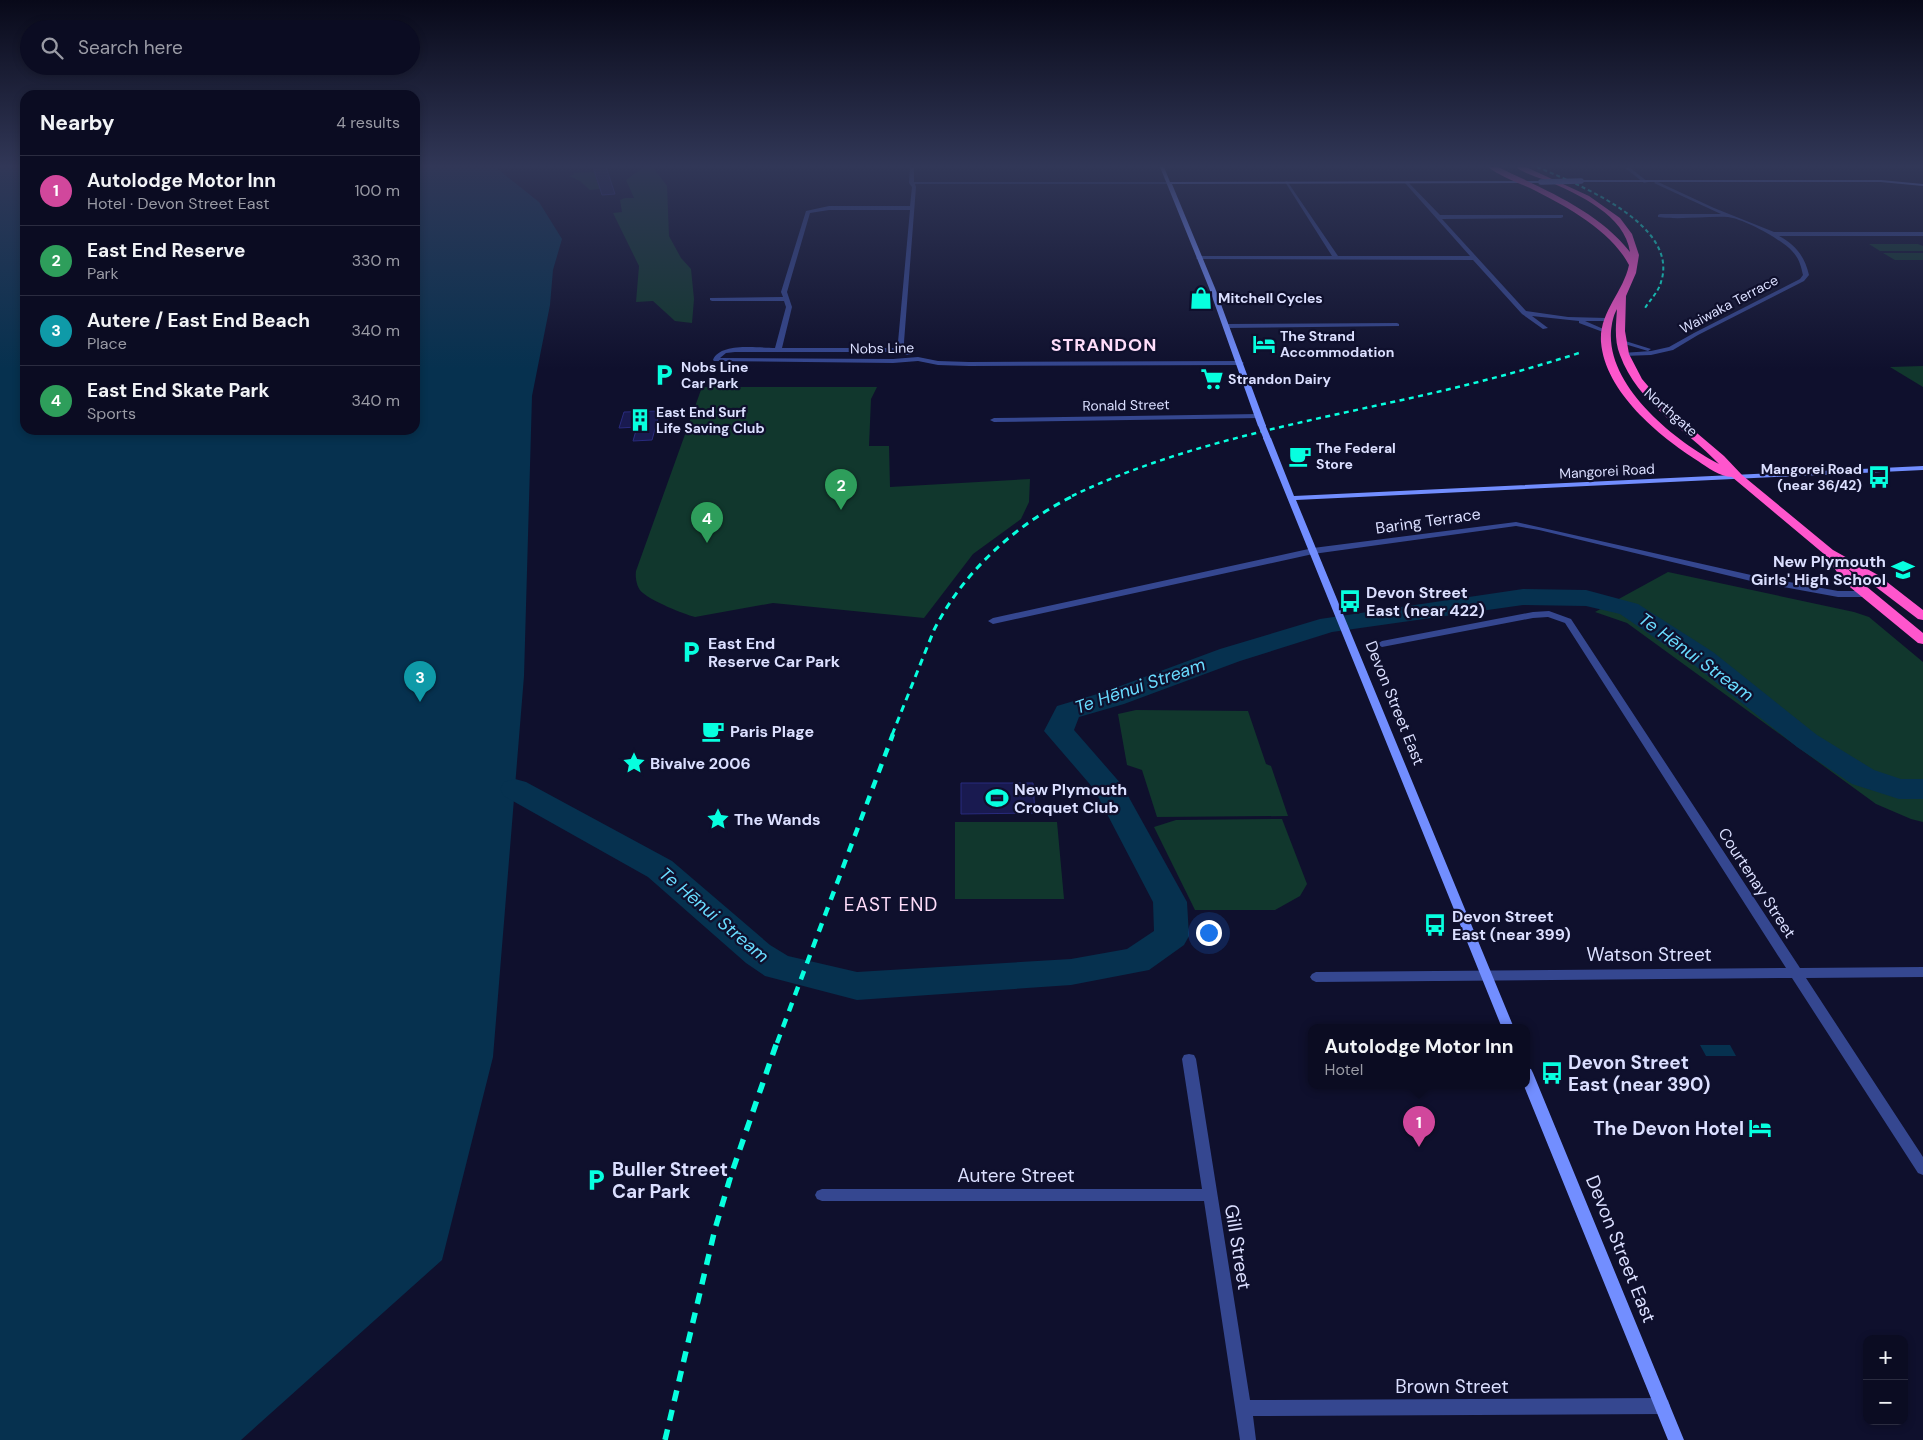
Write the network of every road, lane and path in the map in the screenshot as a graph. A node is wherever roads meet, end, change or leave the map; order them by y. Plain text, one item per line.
1 (801, 234) edge
2 (910, 234) edge
3 (1189, 234) edge
4 (1321, 234) edge
5 (1454, 234) edge
6 (1607, 234) edge
7 (1626, 234) edge
8 (1774, 234) edge
9 (1199, 258) junction
10 (1336, 258) junction
11 (1474, 258) junction
12 (1633, 266) junction
13 (1622, 295) junction
14 (712, 299) dead end
15 (785, 299) junction
16 (1524, 313) junction
17 (1568, 319) junction
18 (1397, 325) dead end
19 (1606, 325) junction
20 (1226, 326) junction
21 (1545, 328) dead end
22 (1620, 341) junction
23 (778, 350) junction
24 (904, 350) junction
25 (1659, 352) junction
26 (1624, 354) junction
27 (918, 359) junction
28 (1241, 363) junction
29 (1258, 416) junction
30 (994, 420) dead end
31 (1923, 468) edge
32 (1738, 477) junction
33 (1292, 498) junction
34 (1313, 551) junction
35 (1829, 553) junction
36 (1868, 594) junction
37 (1923, 616) edge
38 (993, 621) dead end
39 (1923, 640) edge
40 (1382, 644) dead end
41 (1796, 972) junction
42 (1923, 972) edge
43 (1486, 974) junction
44 (1316, 977) dead end
45 (1506, 1024) edge
46 (1189, 1060) dead end
47 (1530, 1083) edge
48 (1923, 1169) edge
49 (822, 1195) dead end
50 (1210, 1195) junction
51 (1662, 1406) junction
52 (1243, 1408) junction
53 (1248, 1440) edge
54 (1676, 1440) edge

1 - 15 street
2 - 24 street
3 - 9 main road, Devon Street East
4 - 10 street
5 - 11 street
6 - 12 highway
7 - 12 highway, Northgate
8 - 25 street, Waiwaka Terrace
9 - 10 street
9 - 20 main road, Devon Street East
10 - 11 street
11 - 16 street
12 - 13 highway, Northgate
13 - 19 highway, Northgate
13 - 22 highway, Northgate
14 - 15 street
15 - 23 street
16 - 17 street
16 - 21 street
17 - 19 street
17 - 19 street
18 - 20 street
19 - 32 highway, Northgate
20 - 28 main road, Devon Street East
22 - 25 street
22 - 26 highway, Northgate
23 - 24 street, Nobs Line
23 - 27 street, Nobs Line
24 - 27 street
25 - 26 street, Waiwaka Terrace
26 - 32 highway, Northgate
27 - 28 street, Nobs Line
28 - 29 main road, Devon Street East
29 - 30 street, Ronald Street
29 - 33 main road, Devon Street East, bridge
31 - 32 main road, Mangorei Road
32 - 33 main road, Mangorei Road
32 - 35 highway, Northgate
33 - 34 main road, Devon Street East
34 - 36 street, Baring Terrace
34 - 38 street, Baring Terrace
34 - 43 main road, Devon Street East
35 - 36 highway, Northgate
35 - 37 highway, Northgate
36 - 39 highway, Northgate
40 - 41 street, Courtenay Street
41 - 42 street, Watson Street
41 - 43 street, Watson Street
41 - 48 street, Courtenay Street
43 - 44 street, Watson Street
43 - 45 main road, Devon Street East
46 - 50 street, Gill Street
47 - 51 main road, Devon Street East
49 - 50 street, Autere Street
50 - 52 street, Gill Street
51 - 52 street, Brown Street
51 - 54 main road, Devon Street East
52 - 53 street, Gill Street

